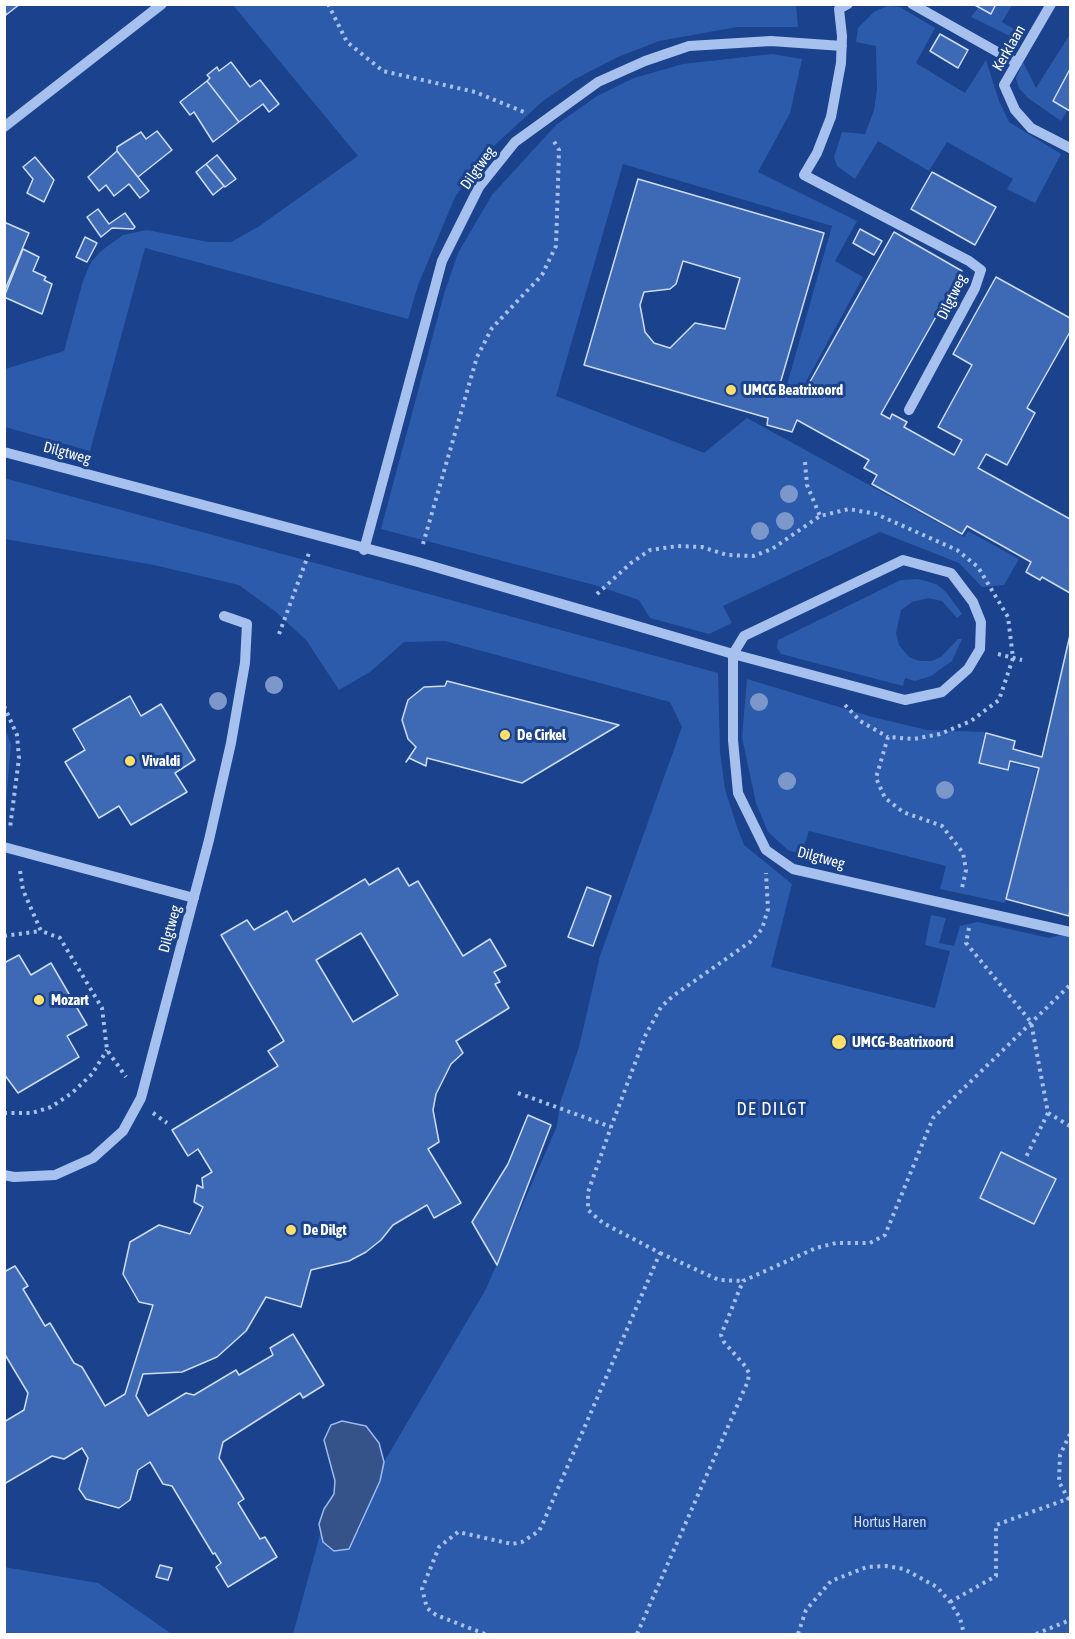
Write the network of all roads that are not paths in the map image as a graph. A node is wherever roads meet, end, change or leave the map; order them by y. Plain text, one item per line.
1 (162, 4) edge
2 (912, 4) edge
3 (1051, 4) edge
4 (842, 6) edge
5 (842, 46) junction
6 (1017, 63) junction
7 (4, 127) edge
8 (1071, 148) edge
9 (909, 410) dead end
10 (4, 452) edge
11 (364, 550) junction
12 (224, 616) dead end
13 (733, 654) junction
14 (4, 847) edge
15 (194, 898) junction
16 (1071, 932) edge
17 (4, 1175) edge

1 - 7 street
2 - 6 street
3 - 6 street, Kerklaan
4 - 5 street, Dilgtweg
5 - 9 street, Dilgtweg
5 - 11 street, Dilgtweg
6 - 8 street, Kerklaan
10 - 11 street, Dilgtweg
11 - 13 street, Dilgtweg
12 - 15 street, Dilgtweg
13 - 13 street, Dilgtweg
13 - 16 street, Dilgtweg
14 - 15 street
15 - 17 street, Dilgtweg

